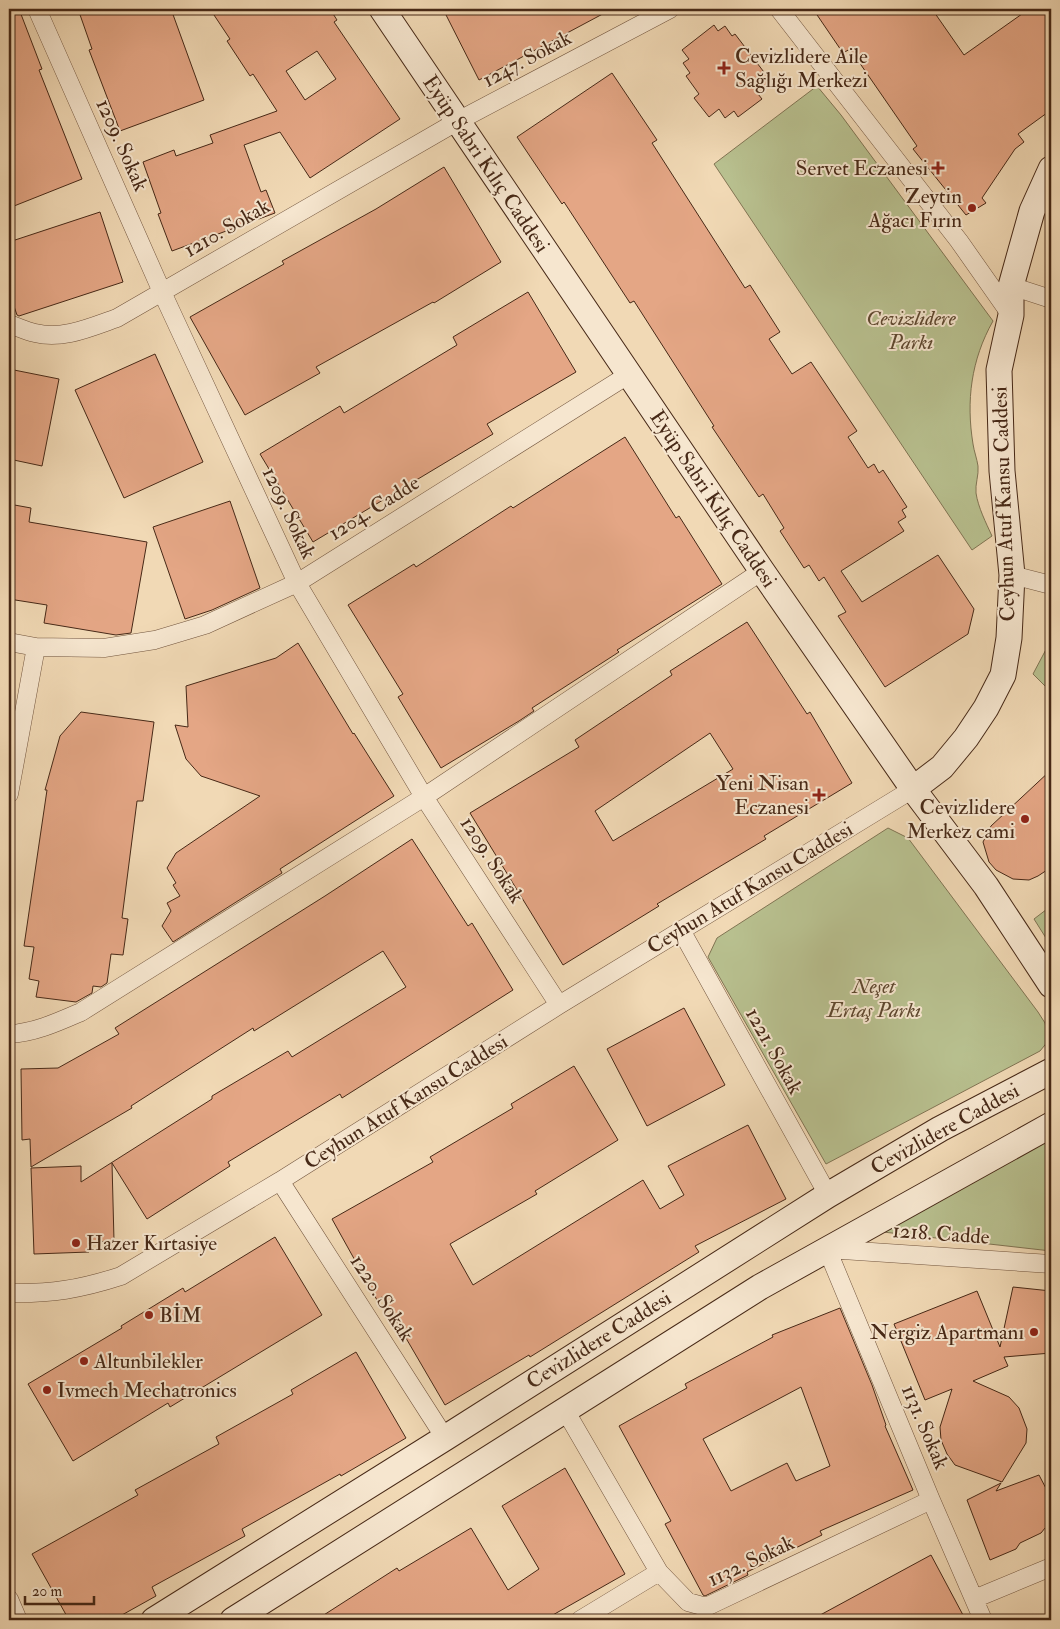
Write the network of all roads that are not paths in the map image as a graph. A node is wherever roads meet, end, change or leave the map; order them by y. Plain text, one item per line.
1 (37, 9) edge
2 (382, 9) edge
3 (670, 9) edge
4 (779, 9) edge
5 (458, 121) junction
6 (1051, 170) edge
7 (1011, 286) junction
8 (162, 292) junction
9 (1051, 298) edge
10 (1010, 315) junction
11 (9, 324) edge
12 (628, 375) junction
13 (762, 571) junction
14 (1012, 575) junction
15 (297, 583) junction
16 (1051, 585) edge
17 (9, 642) edge
18 (36, 647) junction
19 (913, 790) junction
20 (9, 794) edge
21 (424, 797) junction
22 (681, 930) junction
23 (1051, 986) edge
24 (559, 1005) junction
25 (9, 1034) edge
26 (1051, 1071) edge
27 (1051, 1125) edge
28 (280, 1181) junction
29 (828, 1195) junction
30 (827, 1249) junction
31 (1051, 1264) edge
32 (9, 1293) edge
33 (564, 1410) junction
34 (445, 1438) junction
35 (931, 1500) junction
36 (1051, 1567) edge
37 (659, 1572) junction
38 (9, 1599) edge
39 (974, 1599) junction
40 (18, 1620) edge
41 (154, 1620) edge
42 (234, 1620) edge
43 (580, 1620) edge
44 (983, 1620) edge

1 - 8 street, 1209. Sokak
2 - 5 main road, Eyüp Sabri Kılıç Caddesi
3 - 5 street, 1247. Sokak
4 - 10 street
5 - 8 street, 1210. Sokak
5 - 12 main road, Eyüp Sabri Kılıç Caddesi
6 - 7 main road, Ceyhun Atuf Kansu Caddesi
7 - 9 street
7 - 10 main road, Ceyhun Atuf Kansu Caddesi
8 - 11 street, 1210. Sokak
8 - 15 street, 1209. Sokak
10 - 14 main road, Ceyhun Atuf Kansu Caddesi
12 - 13 main road, Eyüp Sabri Kılıç Caddesi
12 - 15 street, 1204. Cadde
13 - 19 main road, Eyüp Sabri Kılıç Caddesi
13 - 21 street
14 - 16 street
14 - 19 main road, Ceyhun Atuf Kansu Caddesi
15 - 18 street, 1204. Cadde
15 - 21 street, 1209. Sokak
17 - 18 street, 1204. Cadde
18 - 20 street
19 - 22 street, Ceyhun Atuf Kansu Caddesi
19 - 23 main road, Eyüp Sabri Kılıç Caddesi
21 - 24 street, 1209. Sokak
21 - 25 street
22 - 24 street, Ceyhun Atuf Kansu Caddesi
22 - 29 street, 1221. Sokak
24 - 28 street, Ceyhun Atuf Kansu Caddesi
26 - 29 main road, Cevizlidere Caddesi
27 - 30 main road, Cevizlidere Caddesi
28 - 32 street, Ceyhun Atuf Kansu Caddesi
28 - 34 street, 1220. Sokak
29 - 34 main road, Cevizlidere Caddesi
30 - 31 street, 1218. Cadde
30 - 33 main road, Cevizlidere Caddesi
30 - 35 street, 1131. Sokak
33 - 37 street, 1132. Sokak
33 - 42 main road, Cevizlidere Caddesi
34 - 41 main road, Cevizlidere Caddesi
35 - 37 street, 1132. Sokak
35 - 39 street, 1131. Sokak
36 - 39 street
37 - 43 street
38 - 40 street
39 - 44 street, 1131. Sokak

